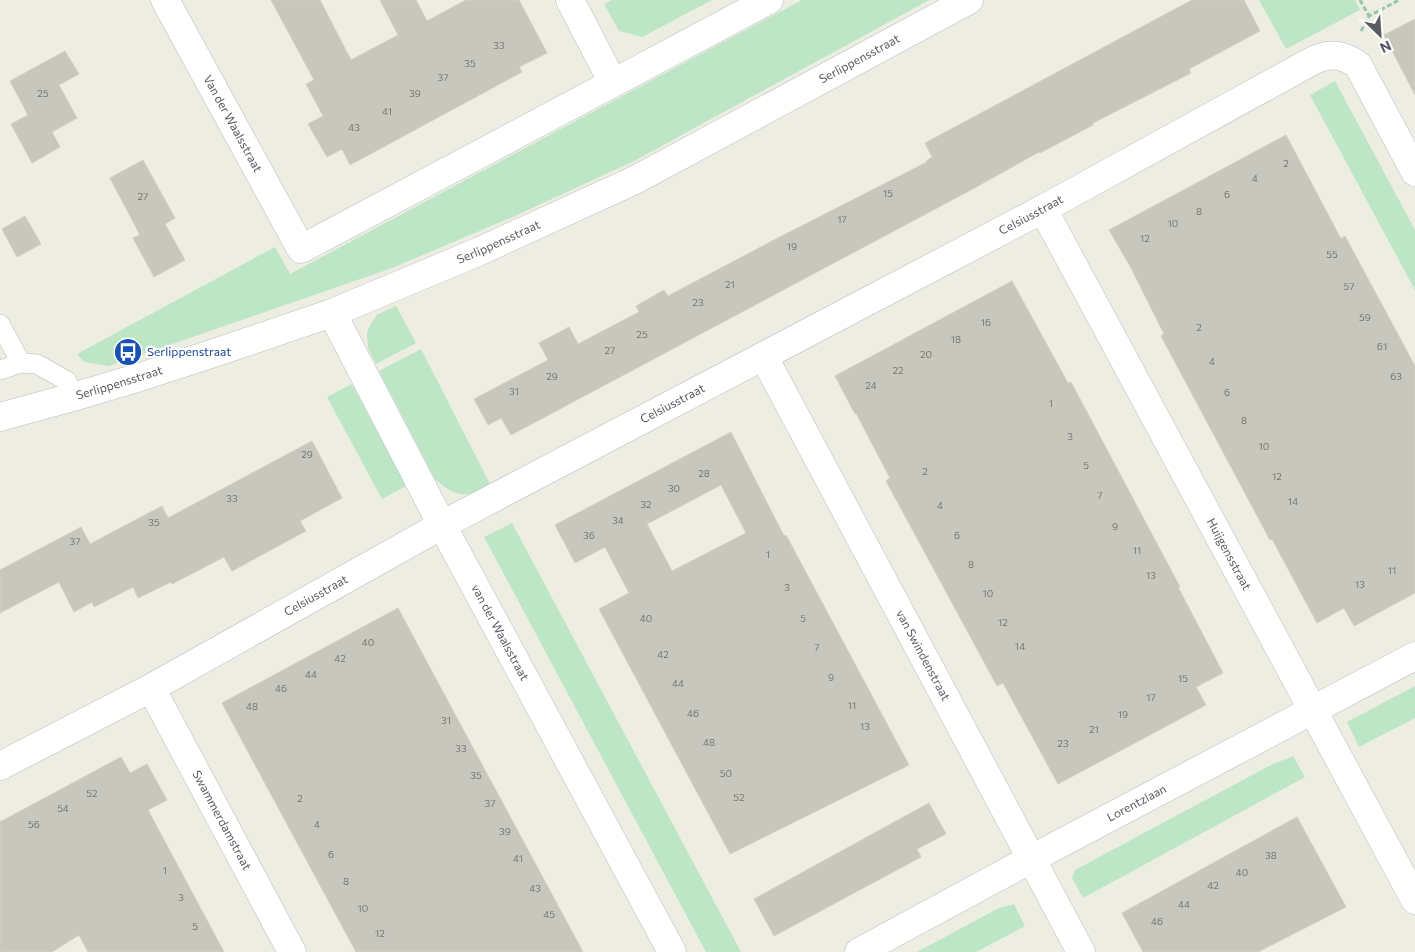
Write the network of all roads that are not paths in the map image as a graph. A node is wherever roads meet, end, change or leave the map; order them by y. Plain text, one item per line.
1 (165, 0) edge
2 (570, 0) edge
3 (769, 0) edge
4 (969, 0) edge
5 (614, 83) junction
6 (1415, 172) edge
7 (1044, 209) junction
8 (332, 313) junction
9 (0, 324) edge
10 (6, 346) edge
11 (764, 357) junction
12 (21, 363) junction
13 (0, 370) edge
14 (73, 397) junction
15 (0, 417) edge
16 (442, 525) junction
17 (1415, 656) edge
18 (151, 688) junction
19 (1313, 711) junction
20 (0, 766) edge
21 (1031, 859) junction
22 (1415, 900) edge
23 (292, 952) edge
24 (672, 952) edge
25 (859, 952) edge
26 (1081, 952) edge

1 - 5 street, Van der Waalsstraat
2 - 5 street
3 - 5 street
4 - 8 street, Serlippensstraat
6 - 7 street, Celsiusstraat
7 - 11 street, Celsiusstraat
7 - 19 street, Huijgensstraat
8 - 14 street, Serlippensstraat
8 - 16 street, van der Waalsstraat
9 - 10 lane
10 - 12 lane
11 - 16 street, Celsiusstraat
11 - 21 street, van Swindenstraat
12 - 13 lane
12 - 14 lane
14 - 15 street, Serlippensstraat
16 - 18 street, Celsiusstraat
16 - 24 street, van der Waalsstraat
17 - 19 street, Lorentzlaan
18 - 20 street, Celsiusstraat
18 - 23 street, Swammerdamstraat
19 - 21 street, Lorentzlaan
19 - 22 street, Huijgensstraat
21 - 25 street, Lorentzlaan
21 - 26 street, van Swindenstraat

